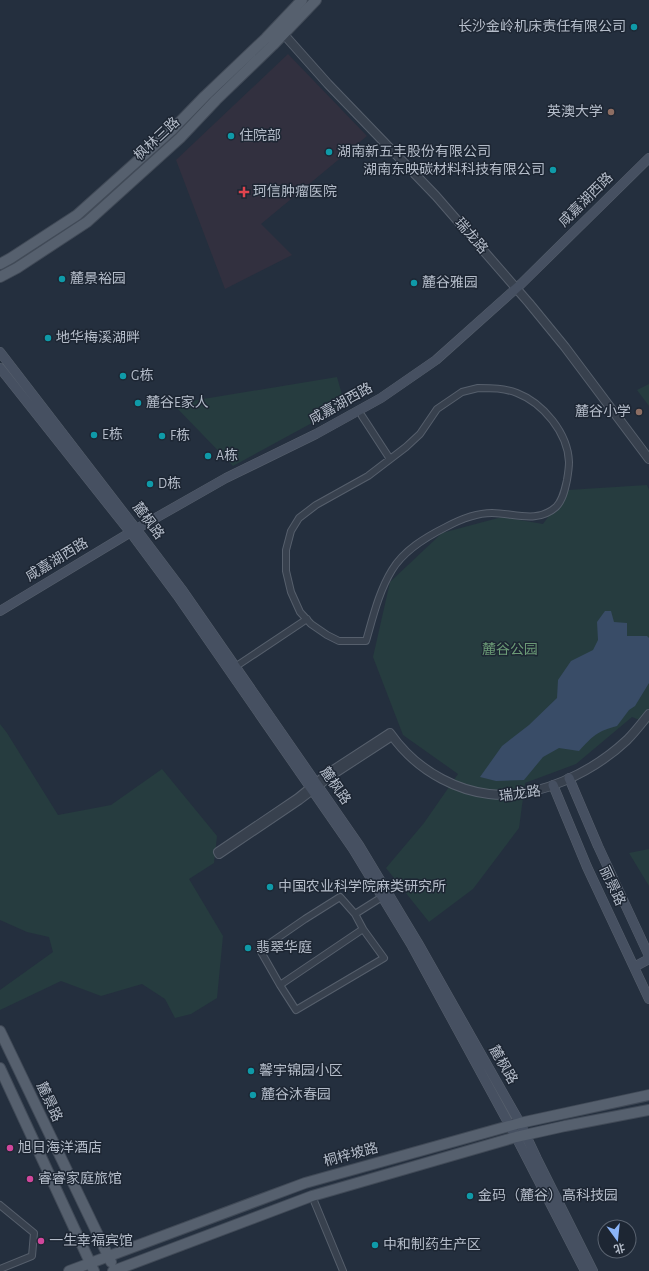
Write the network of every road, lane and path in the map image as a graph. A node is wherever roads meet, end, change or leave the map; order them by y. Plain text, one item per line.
1 (302, 0) edge
2 (316, 0) edge
3 (282, 29) junction
4 (649, 158) edge
5 (649, 167) edge
6 (0, 264) edge
7 (0, 277) edge
8 (520, 289) junction
9 (0, 352) edge
10 (0, 368) edge
11 (362, 416) junction
12 (649, 452) edge
13 (390, 459) junction
14 (649, 459) edge
15 (135, 533) junction
16 (0, 611) edge
17 (0, 618) edge
18 (307, 619) junction
19 (236, 667) junction
20 (649, 714) edge
21 (649, 720) edge
22 (570, 780) junction
23 (314, 786) junction
24 (554, 787) junction
25 (382, 896) junction
26 (355, 914) junction
27 (364, 929) junction
28 (649, 955) edge
29 (632, 964) junction
30 (280, 985) junction
31 (649, 998) edge
32 (0, 1032) edge
33 (0, 1068) edge
34 (649, 1095) edge
35 (649, 1110) edge
36 (515, 1125) junction
37 (520, 1136) junction
38 (312, 1196) junction
39 (0, 1205) edge
40 (108, 1257) junction
41 (92, 1267) edge
42 (0, 1269) edge
43 (69, 1271) edge
44 (115, 1271) edge
45 (343, 1271) edge
46 (585, 1271) edge
47 (593, 1271) edge

1 - 3 main road, 枫林三路
2 - 3 main road, 枫林三路
3 - 6 main road, 枫林三路
3 - 7 main road, 枫林三路
3 - 8 street, 瑞龙路
4 - 8 main road, 咸嘉湖西路
5 - 8 main road, 咸嘉湖西路
8 - 11 main road, 咸嘉湖西路
8 - 12 street, 瑞龙路
8 - 14 street, 瑞龙路
8 - 15 main road, 咸嘉湖西路
9 - 15 main road, 麓枫路
10 - 15 main road
11 - 13 street
11 - 15 main road, 咸嘉湖西路
13 - 18 street
13 - 18 street
15 - 16 main road, 咸嘉湖西路
15 - 17 main road, 咸嘉湖西路
15 - 19 main road, 麓枫路
15 - 23 main road
18 - 19 street
19 - 23 main road, 麓枫路
20 - 22 street, 瑞龙路
21 - 22 street, 瑞龙路
22 - 24 street, 瑞龙路
22 - 28 main road, 丽景路
23 - 23 street
23 - 24 street, 瑞龙路
23 - 25 main road
23 - 36 main road, 麓枫路
24 - 29 main road, 丽景路
25 - 26 street
25 - 36 main road
26 - 27 street
26 - 30 street
27 - 30 street
27 - 30 street
28 - 29 main road
29 - 31 main road, 丽景路
32 - 40 main road, 麓景路
33 - 41 main road
34 - 36 main road, 桐梓坡路
35 - 37 main road, 桐梓坡路
36 - 37 main road
36 - 40 main road, 桐梓坡路
37 - 38 main road, 桐梓坡路
37 - 46 main road
37 - 47 main road
38 - 44 main road, 桐梓坡路
38 - 45 street
39 - 42 street
40 - 41 main road, 桐梓坡路
40 - 44 main road, 麓景路
41 - 43 main road, 桐梓坡路

